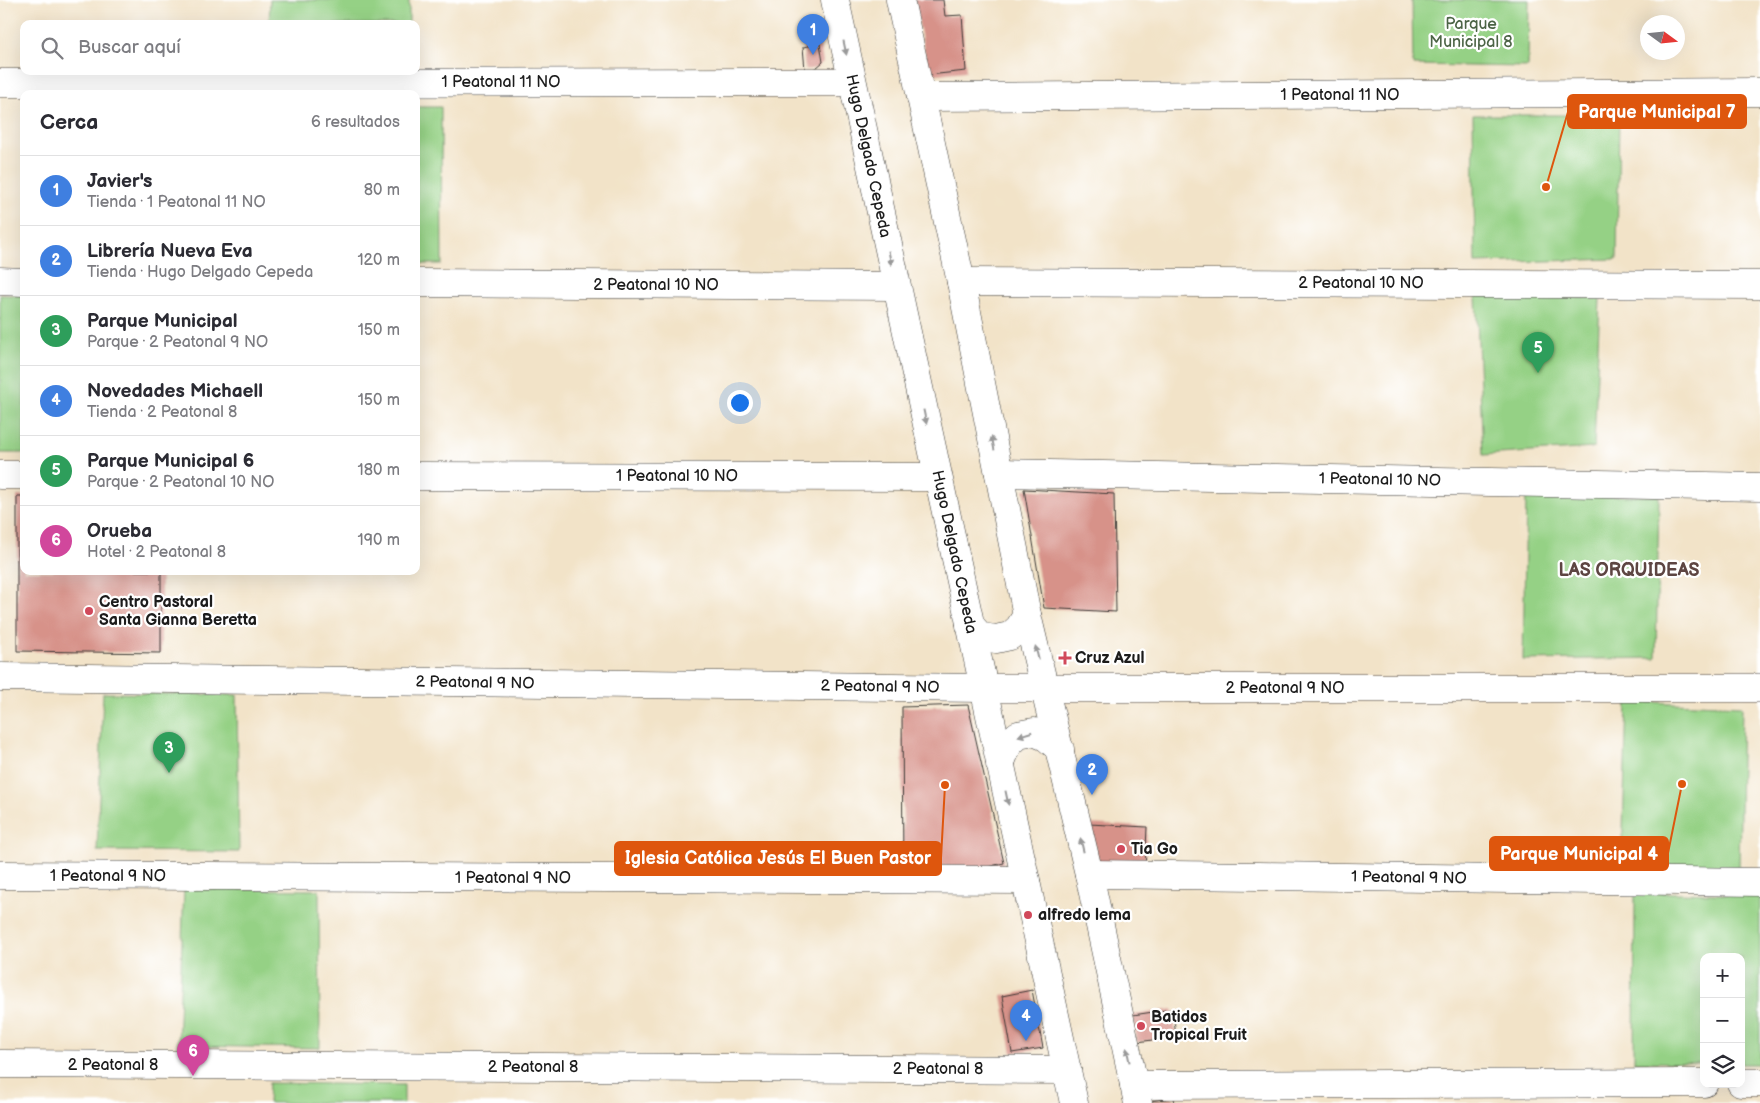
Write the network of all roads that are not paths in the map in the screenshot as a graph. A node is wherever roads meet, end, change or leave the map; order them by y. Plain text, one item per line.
1 (835, 0) edge
2 (900, 0) edge
3 (852, 82) junction
4 (0, 83) edge
5 (1760, 92) edge
6 (921, 97) junction
7 (0, 282) edge
8 (20, 282) edge
9 (961, 282) junction
10 (420, 284) edge
11 (1760, 284) edge
12 (896, 286) junction
13 (999, 473) junction
14 (0, 475) edge
15 (20, 475) edge
16 (420, 476) edge
17 (938, 477) junction
18 (1760, 487) edge
19 (1027, 615) junction
20 (970, 625) junction
21 (0, 678) edge
22 (983, 688) junction
23 (1046, 688) junction
24 (1760, 688) edge
25 (1060, 749) junction
26 (1000, 764) junction
27 (1089, 874) junction
28 (0, 875) edge
29 (1026, 880) junction
30 (1760, 882) edge
31 (0, 1064) edge
32 (1067, 1070) junction
33 (1700, 1083) edge
34 (1745, 1083) edge
35 (1760, 1083) edge
36 (1136, 1094) edge
37 (1074, 1103) edge

1 -> 3 street, Hugo Delgado Cepeda
2 - 6 street
3 - 4 street, 1 Peatonal 11 NO
3 -> 12 street, Hugo Delgado Cepeda
5 - 6 street, 1 Peatonal 11 NO
6 - 9 street
7 - 8 street
9 - 11 street, 2 Peatonal 10 NO
13 -> 9 street
10 - 12 street, 2 Peatonal 10 NO
12 -> 17 street, Hugo Delgado Cepeda
13 - 18 street, 1 Peatonal 10 NO
13 - 19 street
14 - 15 street
16 - 17 street, 1 Peatonal 10 NO
17 - 20 street, Hugo Delgado Cepeda
19 - 20 street
23 -> 19 street
20 - 22 street, Hugo Delgado Cepeda
21 - 22 street, 2 Peatonal 9 NO
22 - 23 street, 2 Peatonal 9 NO
22 - 26 street, Hugo Delgado Cepeda
23 - 24 street, 2 Peatonal 9 NO
23 - 25 street
25 -> 26 street
27 -> 25 street
26 -> 29 street, Hugo Delgado Cepeda
27 - 30 street, 1 Peatonal 9 NO
36 -> 27 street
28 - 29 street, 1 Peatonal 9 NO
29 - 32 street, Hugo Delgado Cepeda
31 - 32 street, 2 Peatonal 8
32 - 37 street, Hugo Delgado Cepeda
33 - 36 street
34 - 35 street

